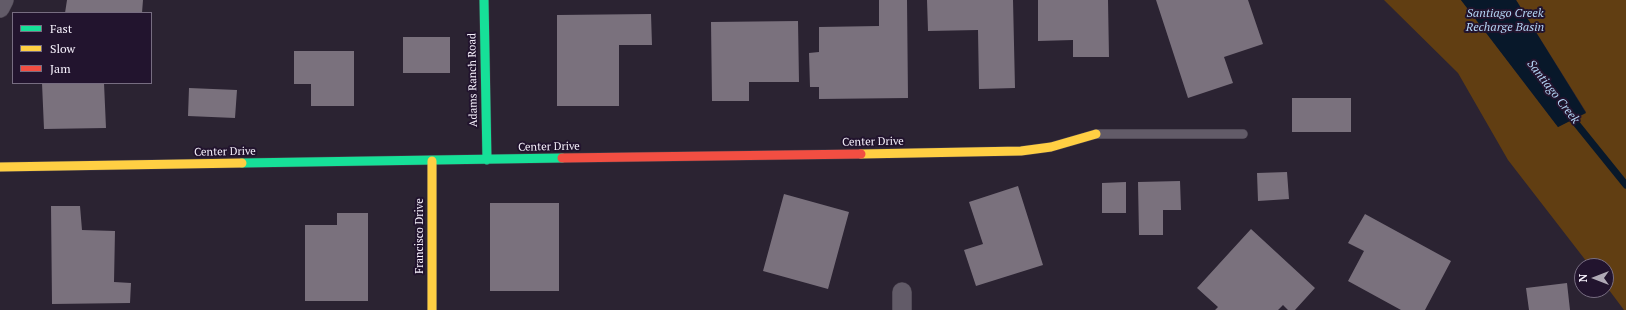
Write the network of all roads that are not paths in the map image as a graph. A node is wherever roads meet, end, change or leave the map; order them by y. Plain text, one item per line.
1 (4, 0) edge
2 (484, 0) edge
3 (0, 8) edge
4 (1096, 134) joint
5 (1243, 134) dead end
6 (487, 160) junction
7 (432, 161) junction
8 (0, 167) edge
9 (432, 310) edge

1 - 3 street
2 - 6 street, Adams Ranch Road
4 - 5 lane
4 - 6 street, Center Drive
6 - 7 street, Center Drive
7 - 8 street, Center Drive
7 - 9 street, Francisco Drive

